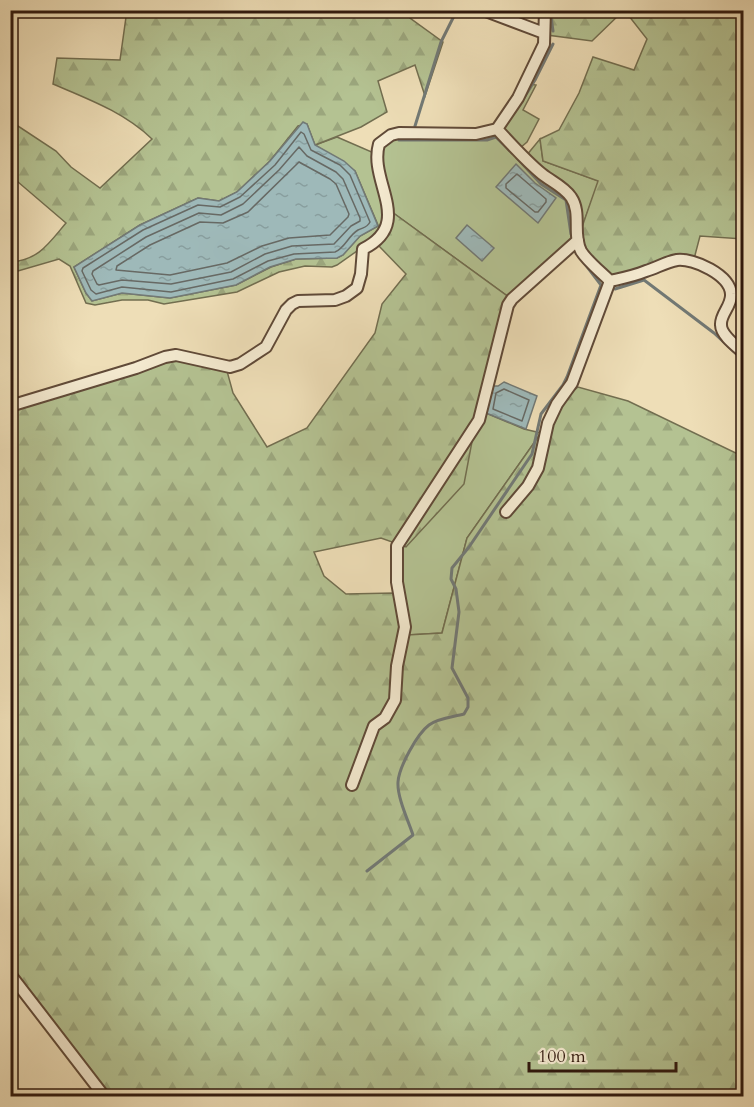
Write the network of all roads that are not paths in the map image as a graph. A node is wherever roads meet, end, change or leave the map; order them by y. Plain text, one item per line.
1 (483, 10) edge
2 (544, 10) edge
3 (544, 33) junction
4 (497, 129) junction
5 (578, 240) junction
6 (610, 281) junction
7 (744, 353) edge
8 (10, 406) edge
9 (506, 512) dead end
10 (352, 785) dead end
11 (10, 974) edge
12 (104, 1096) edge

1 - 3 street
2 - 3 street
3 - 4 street
4 - 5 street
4 - 8 street
5 - 6 street
5 - 10 street
6 - 7 street
6 - 9 street
11 - 12 street

